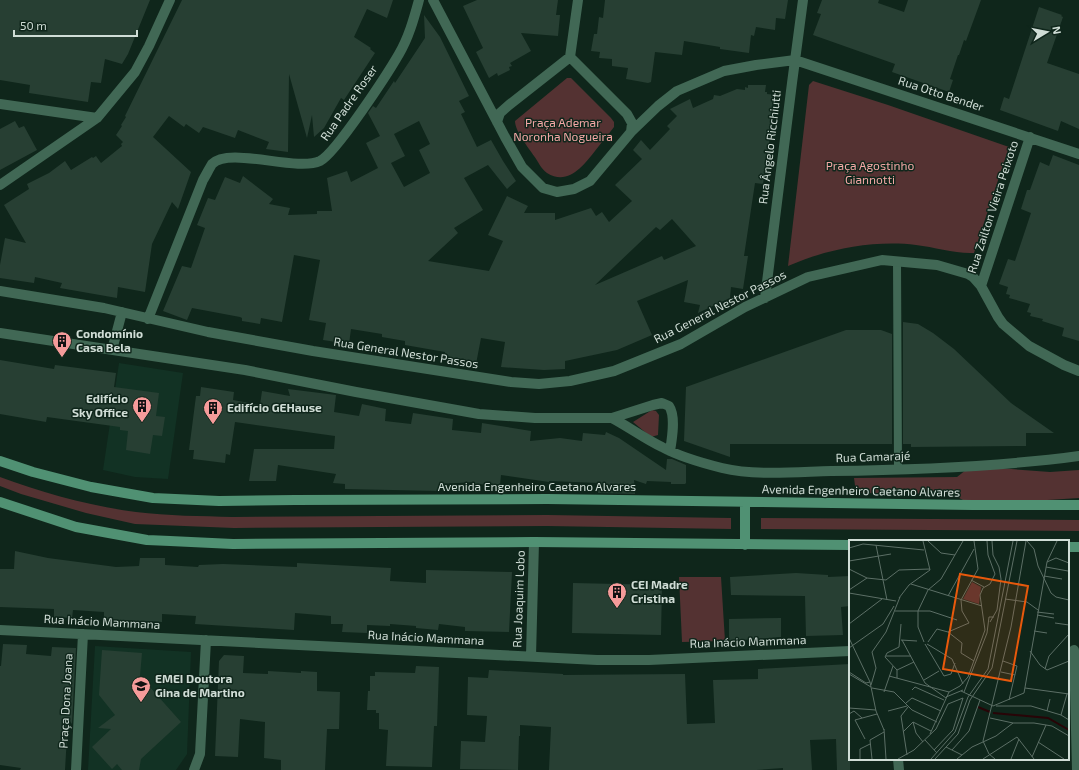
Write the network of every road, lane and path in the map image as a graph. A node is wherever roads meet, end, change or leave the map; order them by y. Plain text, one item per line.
1 (170, 0) edge
2 (419, 0) edge
3 (433, 0) edge
4 (578, 0) edge
5 (803, 0) edge
6 (570, 56) junction
7 (796, 60) junction
8 (0, 104) edge
9 (97, 118) junction
10 (497, 122) junction
11 (631, 132) junction
12 (1030, 137) junction
13 (1079, 154) edge
14 (0, 185) edge
15 (898, 261) junction
16 (981, 286) junction
17 (0, 291) edge
18 (765, 298) junction
19 (122, 312) junction
20 (148, 319) junction
21 (0, 333) edge
22 (112, 350) junction
23 (1079, 371) edge
24 (612, 418) junction
25 (670, 451) junction
26 (1079, 456) edge
27 (0, 461) edge
28 (898, 469) junction
29 (0, 502) edge
30 (745, 502) junction
31 (1079, 505) edge
32 (534, 542) junction
33 (745, 545) junction
34 (849, 546) edge
35 (0, 630) edge
36 (83, 634) junction
37 (206, 640) junction
38 (1074, 650) edge
39 (849, 651) edge
40 (530, 656) junction
41 (898, 760) edge
42 (76, 770) edge
43 (194, 770) edge
44 (899, 770) edge
45 (1077, 770) edge

1 - 9 street
2 - 20 street, Rua Padre Roser
3 - 10 street
4 - 6 street
5 - 7 street, Rua Ângelo Ricchiutti
6 - 10 street
6 - 11 street
7 - 11 street
7 - 12 street, Rua Otto Bender
7 - 18 street, Rua Ângelo Ricchiutti
8 - 9 street
9 - 14 street
10 - 11 street
12 - 13 street, Rua Otto Bender
12 - 16 street, Rua Zailton Vieira Peixoto
15 - 16 street, Rua General Nestor Passos
15 - 18 street, Rua General Nestor Passos
15 - 28 lane
16 - 23 street, Rua General Nestor Passos
17 - 19 street, Rua General Nestor Passos
18 - 20 street, Rua General Nestor Passos
19 - 20 street, Rua General Nestor Passos
19 - 22 street
21 - 22 street
22 - 24 street
24 - 25 street, Rua Camarajé
24 - 25 street
25 - 28 street, Rua Camarajé
26 - 28 street, Rua Camarajé
27 - 30 street, Avenida Engenheiro Caetano Alvares
29 - 32 street
30 - 31 street, Avenida Engenheiro Caetano Alvares
30 - 33 street
32 - 33 street
32 - 40 street, Rua Joaquim Lobo
33 - 34 street
35 - 36 street, Rua Inácio Mammana
36 - 37 street, Rua Inácio Mammana
36 - 42 street, Praça Dona Joana
37 - 40 street, Rua Inácio Mammana
37 - 43 street
38 - 45 street
39 - 40 street, Rua Inácio Mammana
41 - 44 street

